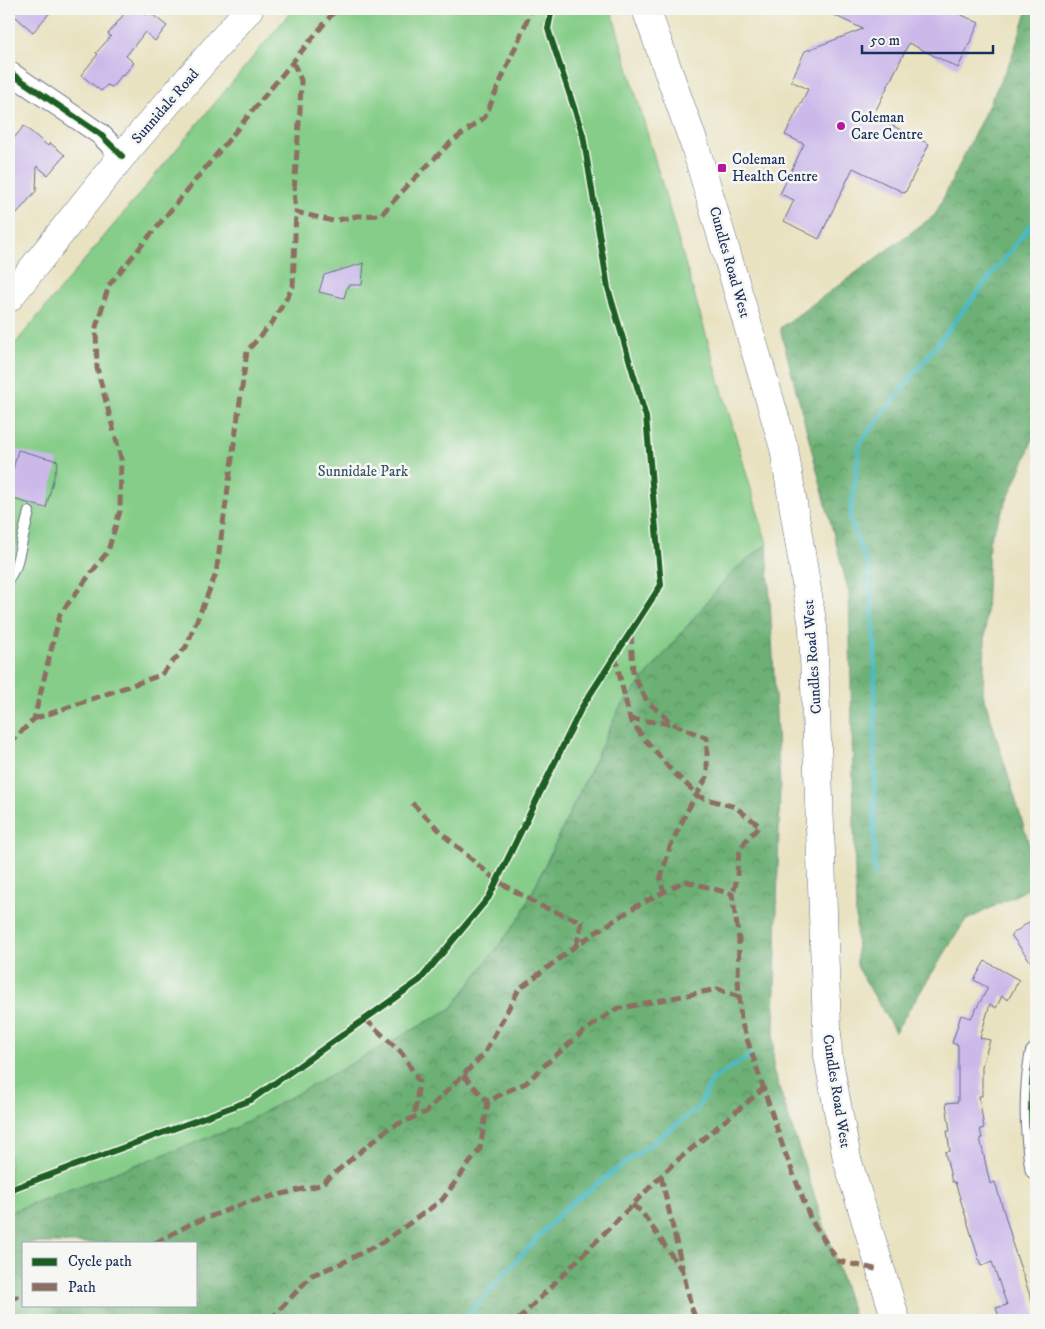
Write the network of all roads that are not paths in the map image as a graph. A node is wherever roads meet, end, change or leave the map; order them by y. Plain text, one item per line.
1 (249, 9) edge
2 (646, 9) edge
3 (9, 72) edge
4 (122, 156) junction
5 (9, 298) edge
6 (29, 512) dead end
7 (9, 578) edge
8 (1036, 1054) edge
9 (1036, 1169) edge
10 (896, 1320) edge

1 - 4 main road, Sunnidale Road
2 - 10 main road, Cundles Road West
3 - 4 street
4 - 5 main road, Sunnidale Road
6 - 7 lane
8 - 9 street

